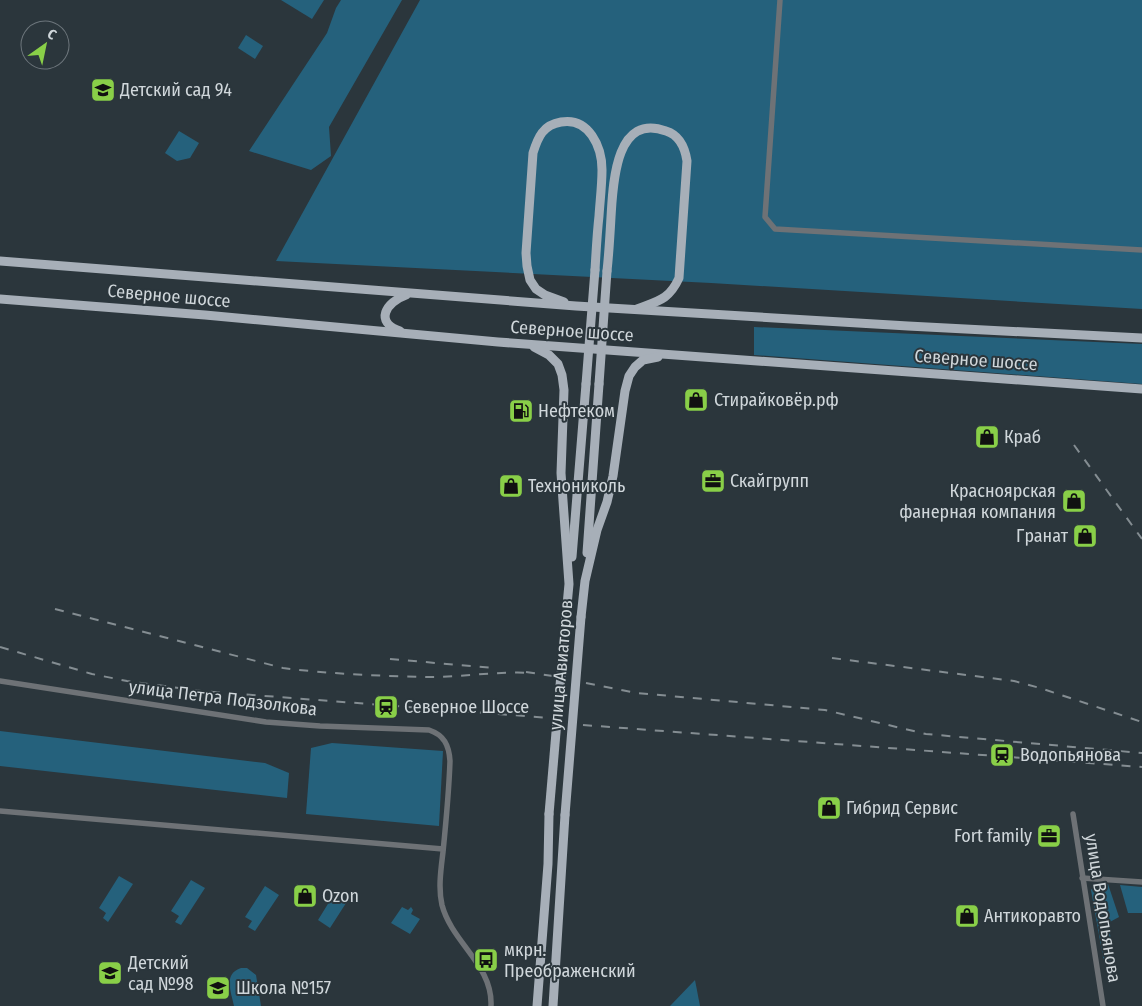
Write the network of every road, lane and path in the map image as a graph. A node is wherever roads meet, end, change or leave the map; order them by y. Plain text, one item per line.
1 (780, 0) edge
2 (1142, 250) edge
3 (0, 261) edge
4 (408, 294) junction
5 (0, 300) edge
6 (576, 306) junction
7 (634, 310) junction
8 (406, 333) junction
9 (1142, 338) edge
10 (529, 344) junction
11 (665, 355) junction
12 (1142, 389) edge
13 (585, 581) junction
14 (569, 584) junction
15 (0, 682) edge
16 (0, 811) edge
17 (1073, 814) dead end
18 (443, 849) junction
19 (1082, 878) junction
20 (1142, 882) edge
21 (491, 1006) edge
22 (537, 1006) edge
23 (553, 1006) edge
24 (1103, 1006) edge

1 - 2 street
3 - 4 main road, Северное шоссе
4 - 6 main road, Северное шоссе
4 - 8 main road
5 - 8 main road, Северное шоссе
6 - 7 main road, Северное шоссе
6 - 14 main road, bridge
7 - 9 main road, Северное шоссе
7 - 13 main road, bridge
8 - 10 main road, Северное шоссе
10 - 11 main road, Северное шоссе
10 - 14 main road, улица Авиаторов
11 - 12 main road, Северное шоссе
11 - 13 main road, улица Авиаторов
13 - 23 main road, улица Авиаторов, bridge
14 - 22 main road, улица Авиаторов, bridge
15 - 18 street, улица Петра Подзолкова
16 - 18 street
17 - 19 street, улица Водопьянова
18 - 21 street, улица Петра Подзолкова
19 - 20 street
19 - 24 street, улица Водопьянова

